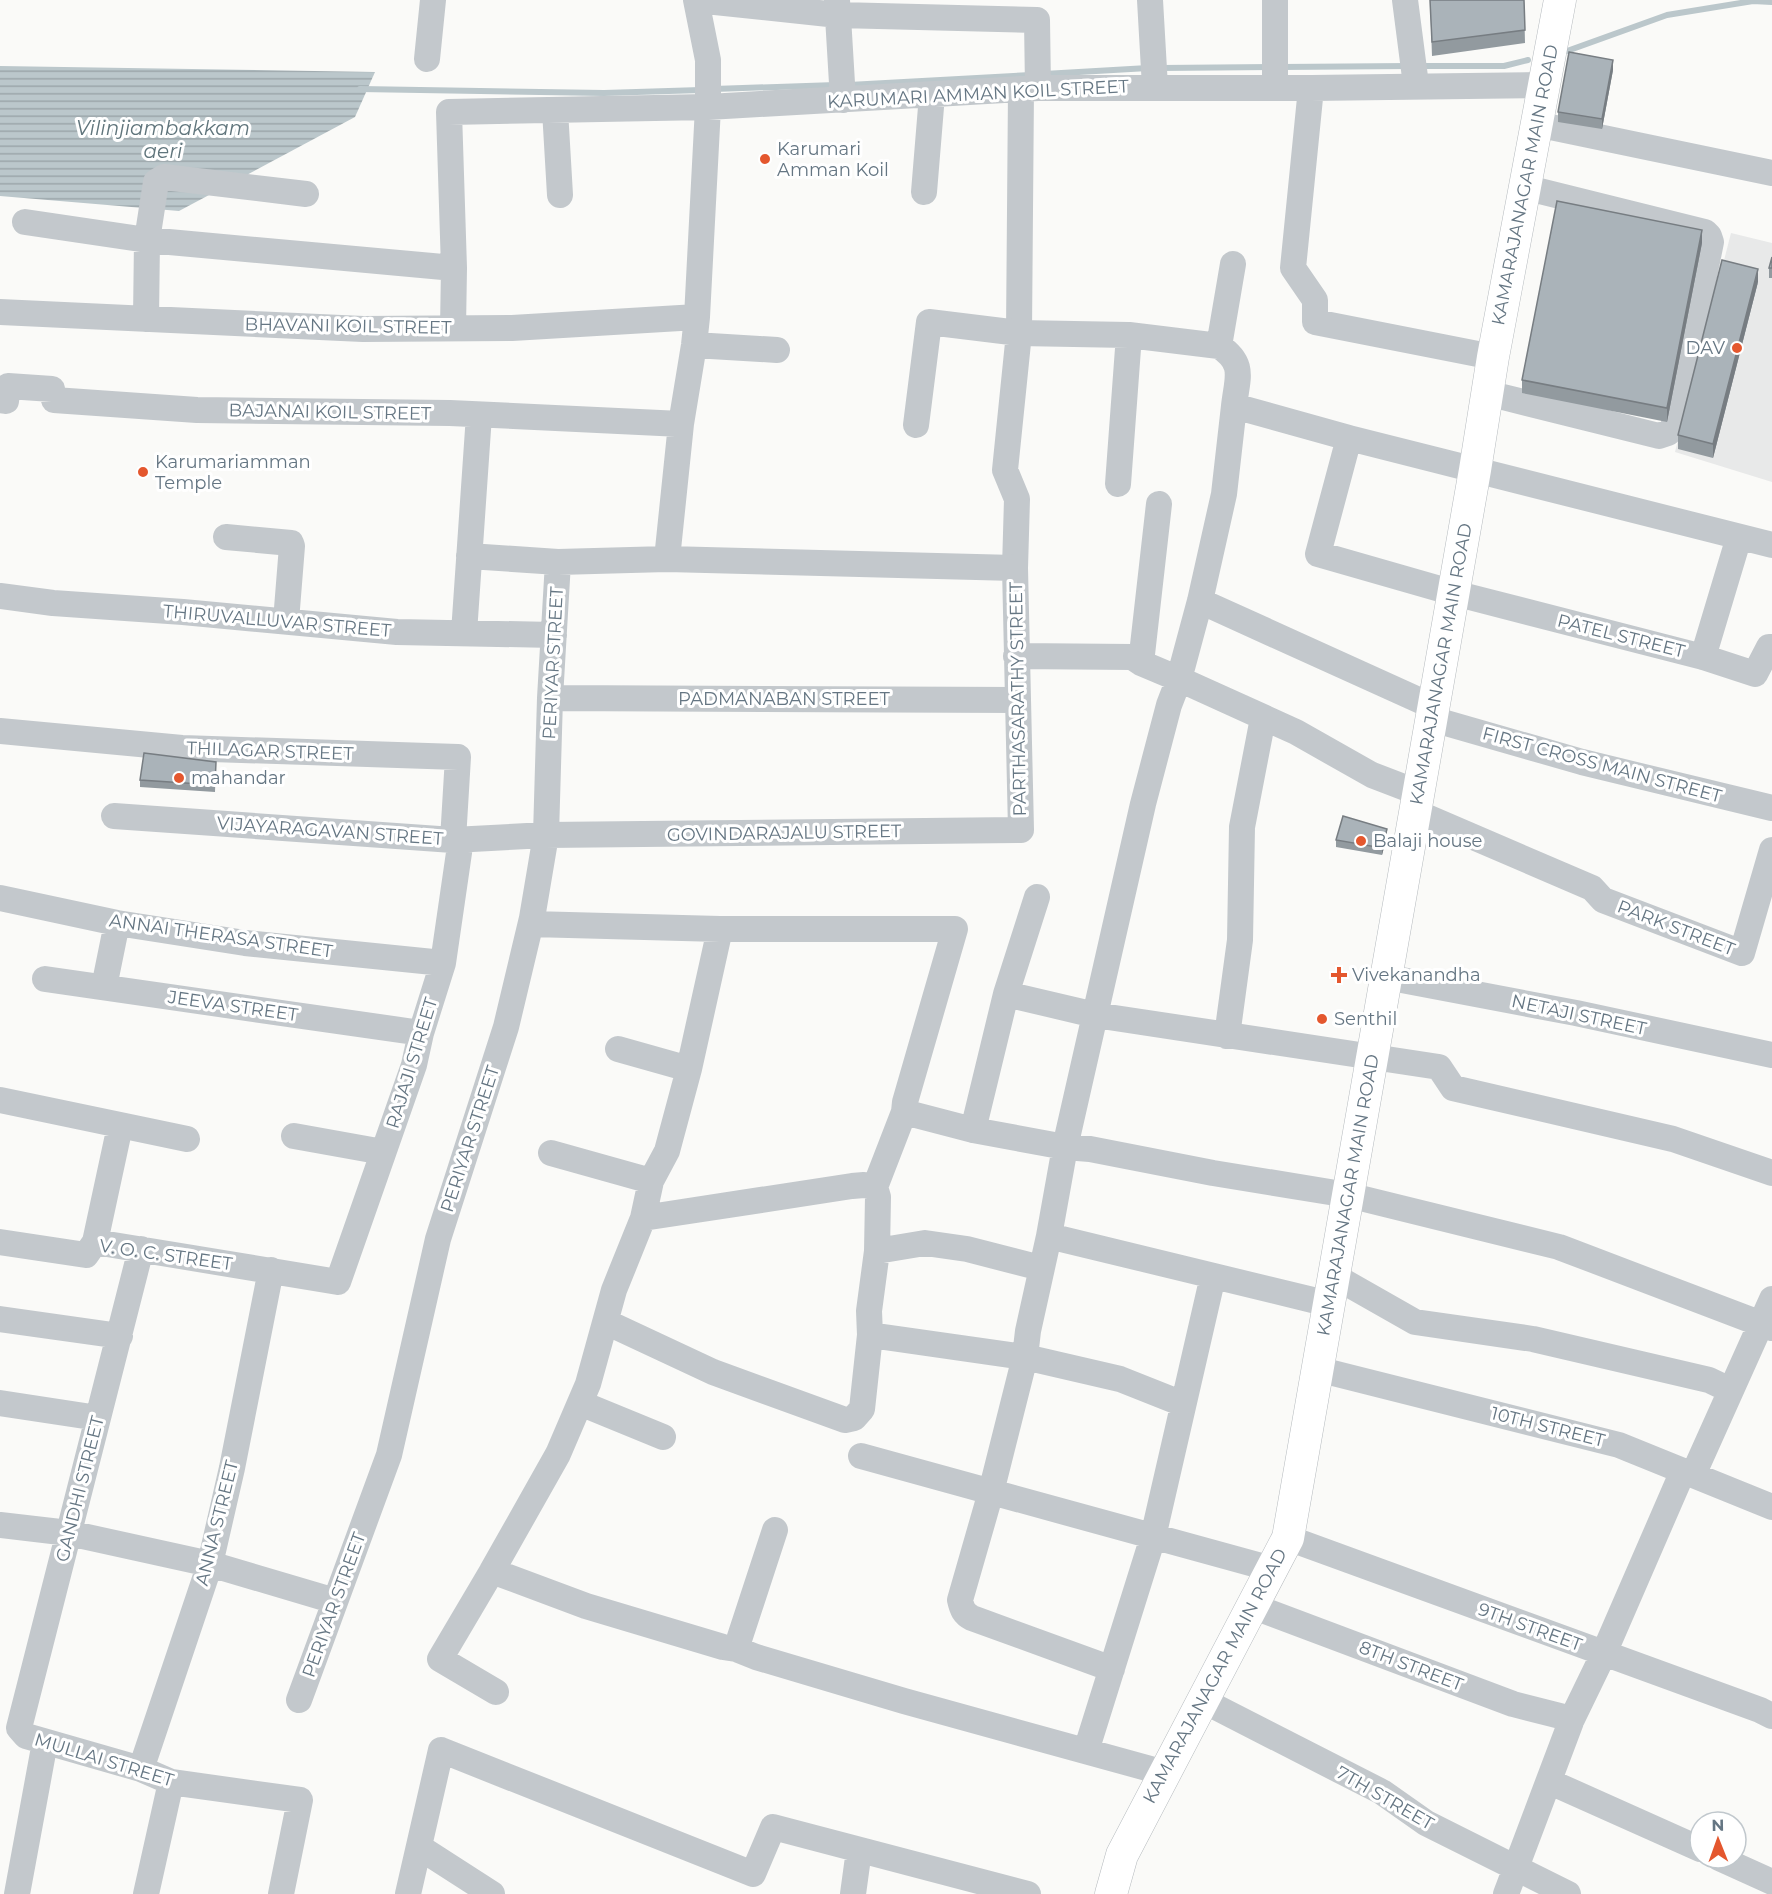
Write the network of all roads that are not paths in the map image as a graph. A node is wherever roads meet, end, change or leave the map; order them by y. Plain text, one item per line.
1 (433, 0) edge
2 (696, 0) edge
3 (1150, 0) edge
4 (1275, 0) edge
5 (1405, 0) edge
6 (1560, 0) edge
7 (1037, 10) edge
8 (838, 15) edge
9 (428, 59) dead end
10 (1155, 74) junction
11 (1032, 82) junction
12 (1543, 85) junction
13 (1416, 86) junction
14 (1275, 87) junction
15 (1311, 88) junction
16 (932, 95) junction
17 (842, 96) junction
18 (708, 102) junction
19 (555, 110) junction
20 (1536, 124) junction
21 (1772, 173) edge
22 (1524, 187) junction
23 (924, 192) dead end
24 (306, 194) dead end
25 (560, 195) dead end
26 (25, 222) dead end
27 (147, 240) junction
28 (1233, 264) dead end
29 (454, 268) junction
30 (0, 312) edge
31 (697, 317) junction
32 (146, 319) junction
33 (453, 328) junction
34 (1019, 333) junction
35 (1129, 335) junction
36 (694, 345) junction
37 (1219, 346) junction
38 (777, 350) dead end
39 (1493, 357) junction
40 (1487, 393) junction
41 (0, 400) edge
42 (1234, 406) junction
43 (479, 415) junction
44 (681, 424) junction
45 (916, 424) dead end
46 (1349, 438) junction
47 (1475, 470) junction
48 (1118, 484) dead end
49 (1160, 504) dead end
50 (226, 537) dead end
51 (1739, 537) junction
52 (1772, 546) edge
53 (469, 556) junction
54 (667, 559) junction
55 (558, 562) junction
56 (1015, 568) junction
57 (1454, 593) junction
58 (0, 596) edge
59 (1200, 600) junction
60 (286, 621) junction
61 (464, 633) junction
62 (554, 635) junction
63 (1772, 647) edge
64 (1016, 656) junction
65 (1704, 657) junction
66 (1141, 663) junction
67 (1179, 679) junction
68 (550, 698) junction
69 (1017, 700) junction
70 (1433, 713) junction
71 (1263, 718) junction
72 (0, 731) edge
73 (1417, 802) junction
74 (1772, 808) edge
75 (114, 816) dead end
76 (1021, 830) joint
77 (546, 835) junction
78 (457, 840) junction
79 (1772, 850) edge
80 (1767, 890) edge
81 (1037, 897) dead end
82 (0, 898) edge
83 (117, 923) junction
84 (531, 924) junction
85 (720, 929) junction
86 (443, 963) junction
87 (1386, 977) junction
88 (45, 979) dead end
89 (104, 987) junction
90 (1006, 994) junction
91 (1095, 1015) junction
92 (421, 1033) junction
93 (1227, 1036) junction
94 (618, 1049) dead end
95 (1772, 1055) edge
96 (1372, 1056) junction
97 (689, 1069) junction
98 (0, 1100) edge
99 (904, 1112) junction
100 (120, 1126) junction
101 (973, 1130) junction
102 (294, 1136) dead end
103 (188, 1139) dead end
104 (1065, 1147) junction
105 (383, 1152) junction
106 (551, 1153) dead end
107 (1772, 1173) edge
108 (651, 1181) junction
109 (875, 1187) junction
110 (1348, 1195) junction
111 (643, 1218) junction
112 (1049, 1236) junction
113 (0, 1242) edge
114 (95, 1242) junction
115 (141, 1249) junction
116 (877, 1251) junction
117 (1041, 1268) junction
118 (271, 1270) junction
119 (1213, 1276) junction
120 (338, 1282) joint
121 (1331, 1290) junction
122 (1772, 1299) edge
123 (0, 1319) edge
124 (606, 1322) junction
125 (1766, 1326) edge
126 (870, 1335) junction
127 (120, 1336) junction
128 (1025, 1357) junction
129 (1317, 1369) junction
130 (1730, 1390) junction
131 (0, 1403) edge
132 (580, 1403) junction
133 (1183, 1404) junction
134 (98, 1418) junction
135 (663, 1437) dead end
136 (861, 1456) dead end
137 (1688, 1473) junction
138 (991, 1492) junction
139 (1772, 1507) edge
140 (0, 1525) edge
141 (775, 1530) dead end
142 (69, 1533) junction
143 (1153, 1537) junction
144 (1288, 1538) junction
145 (210, 1564) junction
146 (1272, 1569) junction
147 (492, 1571) junction
148 (335, 1601) junction
149 (1252, 1606) junction
150 (736, 1649) junction
151 (1604, 1653) junction
152 (1112, 1669) junction
153 (496, 1692) dead end
154 (299, 1700) dead end
155 (1202, 1701) junction
156 (1772, 1716) edge
157 (1572, 1719) junction
158 (20, 1728) joint
159 (45, 1742) junction
160 (1086, 1751) junction
161 (141, 1769) junction
162 (1165, 1773) junction
163 (171, 1782) junction
164 (1550, 1782) junction
165 (1688, 1844) edge
166 (419, 1847) junction
167 (860, 1850) junction
168 (1516, 1868) junction
169 (1746, 1870) edge
170 (1772, 1882) edge
171 (1116, 1893) edge
172 (17, 1894) edge
173 (146, 1894) edge
174 (281, 1894) edge
175 (408, 1894) edge
176 (492, 1894) edge
177 (852, 1894) edge
178 (1026, 1894) edge
179 (1506, 1894) edge
180 (1568, 1894) edge

1 - 9 street
2 - 8 street
2 - 18 street
3 - 10 street
4 - 14 street
5 - 13 street
6 - 12 main road, KAMARAJANAGAR MAIN ROAD
7 - 8 street
7 - 11 street, PARTHASARATHY STREET
8 - 17 street
10 - 11 street, KARUMARI AMMAN KOIL STREET
10 - 14 street, KARUMARI AMMAN KOIL STREET
11 - 16 street, KARUMARI AMMAN KOIL STREET
11 - 34 street, PARTHASARATHY STREET
12 - 13 street, KARUMARI AMMAN KOIL STREET
12 - 20 main road, KAMARAJANAGAR MAIN ROAD
13 - 15 street, KARUMARI AMMAN KOIL STREET
14 - 15 street, KARUMARI AMMAN KOIL STREET
15 - 39 street
16 - 17 street, KARUMARI AMMAN KOIL STREET
16 - 23 street
17 - 18 street, KARUMARI AMMAN KOIL STREET
18 - 19 street, KARUMARI AMMAN KOIL STREET
18 - 31 street
19 - 25 street
19 - 29 street, KARUMARI AMMAN KOIL STREET
20 - 21 street
20 - 22 main road, KAMARAJANAGAR MAIN ROAD
22 - 39 main road, KAMARAJANAGAR MAIN ROAD
22 - 40 street
24 - 27 street
26 - 27 street
27 - 29 street
27 - 32 street
28 - 37 street
29 - 33 street
30 - 32 street, BHAVANI KOIL STREET
31 - 33 street, BHAVANI KOIL STREET
31 - 36 street
32 - 33 street, BHAVANI KOIL STREET
34 - 35 street
34 - 45 street
34 - 56 street, PARTHASARATHY STREET
35 - 37 street
35 - 48 street
36 - 38 street
36 - 44 street
37 - 42 street
39 - 40 main road, KAMARAJANAGAR MAIN ROAD
40 - 47 main road, KAMARAJANAGAR MAIN ROAD
41 - 43 street, BAJANAI KOIL STREET
42 - 46 street
42 - 59 street
43 - 44 street, BAJANAI KOIL STREET
43 - 53 street
44 - 54 street
46 - 47 street
46 - 57 street
47 - 51 street
47 - 57 main road, KAMARAJANAGAR MAIN ROAD
49 - 66 street
50 - 60 street
51 - 52 street
51 - 65 street
53 - 55 street
53 - 61 street
54 - 55 street
54 - 56 street
55 - 62 street, PERIYAR STREET
56 - 64 street, PARTHASARATHY STREET
57 - 65 street, PATEL STREET
57 - 70 main road, KAMARAJANAGAR MAIN ROAD
58 - 60 street, THIRUVALLUVAR STREET
59 - 67 street
59 - 70 street, FIRST CROSS MAIN STREET
60 - 61 street, THIRUVALLUVAR STREET
61 - 62 street, THIRUVALLUVAR STREET
62 - 68 street, PERIYAR STREET
63 - 65 street, PATEL STREET
64 - 66 street
64 - 69 street, PARTHASARATHY STREET
66 - 67 street
67 - 71 street
67 - 91 street
68 - 69 street, PADMANABAN STREET
68 - 77 street, PERIYAR STREET
69 - 76 street, PARTHASARATHY STREET
70 - 73 main road, KAMARAJANAGAR MAIN ROAD
70 - 74 street, FIRST CROSS MAIN STREET
71 - 73 street
71 - 93 street
72 - 78 street, THILAGAR STREET
73 - 80 street, PARK STREET
73 - 87 main road, KAMARAJANAGAR MAIN ROAD
75 - 78 street, VIJAYARAGAVAN STREET
76 - 77 street, GOVINDARAJALU STREET
77 - 78 street, VIJAYARAGAVAN STREET
77 - 84 street, PERIYAR STREET
78 - 86 street, RAJAJI STREET
79 - 80 street, PARK STREET
81 - 90 street
82 - 83 street, ANNAI THERASA STREET
83 - 86 street, ANNAI THERASA STREET
83 - 89 street
84 - 85 street
84 - 148 street, PERIYAR STREET
85 - 97 street
85 - 99 street
86 - 92 street, RAJAJI STREET
87 - 95 street, NETAJI STREET
87 - 96 main road, KAMARAJANAGAR MAIN ROAD
88 - 89 street, JEEVA STREET
89 - 92 street, JEEVA STREET
90 - 91 street
90 - 101 street
91 - 93 street
91 - 104 street
92 - 105 street, RAJAJI STREET
93 - 96 street
94 - 97 street
96 - 107 street
96 - 110 main road, KAMARAJANAGAR MAIN ROAD
97 - 108 street
98 - 100 street
99 - 101 street
99 - 109 street
100 - 103 street
100 - 114 street
101 - 104 street
102 - 105 street
104 - 110 street
104 - 112 street
105 - 120 street, RAJAJI STREET
106 - 108 street
108 - 111 street
109 - 111 street
109 - 116 street
110 - 121 main road, KAMARAJANAGAR MAIN ROAD
110 - 125 street
111 - 124 street
112 - 117 street
112 - 119 street
113 - 114 street, V. O. C. STREET
114 - 115 street, V. O. C. STREET
115 - 118 street, V. O. C. STREET
115 - 127 street, GANDHI STREET
116 - 117 street
116 - 126 street
117 - 128 street
118 - 120 street, V. O. C. STREET
118 - 145 street, ANNA STREET
119 - 121 street
119 - 133 street
121 - 129 main road, KAMARAJANAGAR MAIN ROAD
121 - 130 street
122 - 125 street
123 - 127 street
124 - 126 street
124 - 132 street
125 - 130 street
126 - 128 street
127 - 134 street, GANDHI STREET
128 - 133 street
128 - 138 street
129 - 137 street, 10TH STREET
129 - 144 main road, KAMARAJANAGAR MAIN ROAD
130 - 137 street
131 - 134 street
132 - 135 street
132 - 147 street
133 - 143 street
134 - 142 street, GANDHI STREET
136 - 138 street
137 - 139 street, 10TH STREET
137 - 151 street
138 - 143 street
138 - 152 street
140 - 142 street
141 - 150 street
142 - 145 street
142 - 158 street, GANDHI STREET
143 - 146 street
143 - 152 street
144 - 146 main road, KAMARAJANAGAR MAIN ROAD
144 - 151 street, 9TH STREET
145 - 148 street
145 - 161 street, ANNA STREET
146 - 149 main road, KAMARAJANAGAR MAIN ROAD
147 - 150 street
147 - 153 street
148 - 154 street, PERIYAR STREET
149 - 155 main road, KAMARAJANAGAR MAIN ROAD
149 - 157 street, 8TH STREET
150 - 160 street
151 - 156 street, 9TH STREET
151 - 157 street
152 - 160 street
155 - 162 main road, KAMARAJANAGAR MAIN ROAD
155 - 168 street, 7TH STREET
157 - 164 street
158 - 159 street, MULLAI STREET
159 - 161 street, MULLAI STREET
159 - 172 street
160 - 162 street
161 - 163 street, MULLAI STREET
162 - 171 main road, KAMARAJANAGAR MAIN ROAD
163 - 173 street
163 - 174 street, MULLAI STREET
164 - 165 street
164 - 168 street
166 - 167 street
166 - 175 street
166 - 176 street
167 - 177 street
167 - 178 street
168 - 179 street
168 - 180 street, 7TH STREET
169 - 170 street

